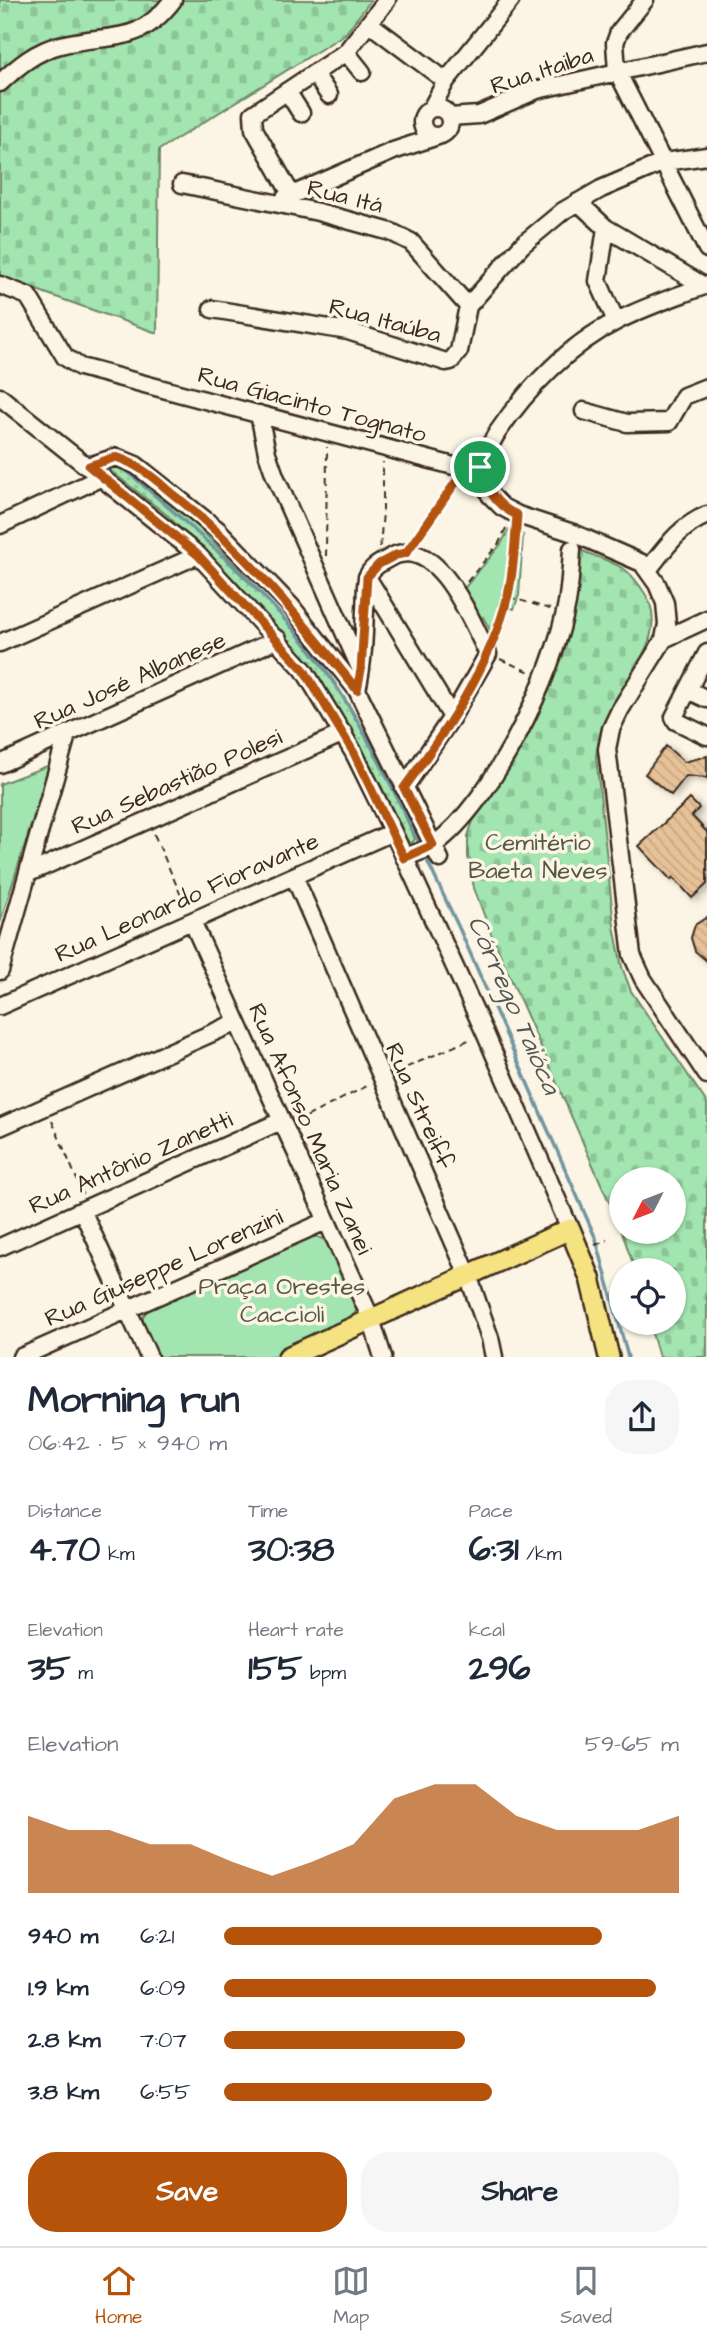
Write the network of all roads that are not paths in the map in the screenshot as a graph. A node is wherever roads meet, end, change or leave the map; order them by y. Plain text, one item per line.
1 (173, 0) edge
2 (387, 0) edge
3 (512, 0) edge
4 (645, 0) edge
5 (370, 23) junction
6 (346, 52) junction
7 (707, 52) edge
8 (617, 71) junction
9 (362, 72) dead end
10 (314, 73) junction
11 (446, 81) junction
12 (0, 83) edge
13 (287, 91) junction
14 (329, 96) dead end
15 (301, 113) dead end
16 (427, 113) junction
17 (444, 128) junction
18 (393, 151) junction
19 (707, 156) edge
20 (664, 162) junction
21 (321, 182) junction
22 (182, 184) dead end
23 (292, 194) junction
24 (579, 202) junction
25 (274, 204) junction
26 (318, 212) junction
27 (606, 228) junction
28 (707, 249) edge
29 (0, 285) edge
30 (706, 286) edge
31 (468, 306) junction
32 (212, 309) dead end
33 (616, 321) junction
34 (707, 387) edge
35 (0, 397) edge
36 (584, 411) dead end
37 (259, 414) junction
38 (472, 468) junction
39 (96, 472) junction
40 (707, 514) edge
41 (0, 525) edge
42 (572, 550) dead end
43 (198, 555) junction
44 (648, 570) junction
45 (367, 577) junction
46 (707, 619) edge
47 (278, 639) junction
48 (664, 639) junction
49 (0, 643) edge
50 (707, 653) edge
51 (361, 670) junction
52 (357, 690) junction
53 (688, 690) junction
54 (707, 699) edge
55 (452, 717) junction
56 (344, 733) junction
57 (67, 735) junction
58 (707, 736) edge
59 (0, 764) edge
60 (404, 788) junction
61 (393, 832) junction
62 (423, 853) junction
63 (29, 873) junction
64 (294, 876) junction
65 (192, 921) junction
66 (0, 971) edge
67 (0, 1006) edge
68 (237, 1022) junction
69 (707, 1075) edge
70 (281, 1121) junction
71 (0, 1127) edge
72 (85, 1208) junction
73 (326, 1221) junction
74 (570, 1230) junction
75 (0, 1247) edge
76 (468, 1275) junction
77 (128, 1309) junction
78 (371, 1319) junction
79 (21, 1357) edge
80 (149, 1357) edge
81 (288, 1357) edge
82 (383, 1357) edge
83 (494, 1357) edge
84 (609, 1357) edge

1 - 12 street
2 - 5 street
3 - 11 street
4 - 8 street
5 - 6 street
5 - 11 street
6 - 9 street
6 - 10 street
7 - 8 street
8 - 17 street, Rua Itaiba
8 - 20 street, Rua Itaiba
10 - 13 street
10 - 14 street
11 - 16 street
13 - 15 street
13 - 23 street
16 - 17 street
16 - 17 street
16 - 18 street
17 - 18 street, Rua Itaiba
18 - 21 street, Rua Itaiba
19 - 20 street, Rua Itaúba
20 - 24 street, Rua Itaúba
20 - 28 street, Rua Itaiba
21 - 23 street, Rua Itaiba
21 - 26 street
22 - 25 street, Rua Itá
23 - 25 street, Rua Itaiba
24 - 27 street
24 - 31 street, Rua Itaúba
25 - 26 street, Rua Itá
26 - 31 street, Rua Itá
27 - 30 street
27 - 33 street
29 - 37 street, Rua Giacinto Tognato
30 - 33 street
31 - 32 street, Rua Itaúba
33 - 38 street
34 - 36 street
35 - 39 street
37 - 38 street, Rua Giacinto Tognato
37 - 51 street
38 - 44 street
39 - 41 street
39 - 43 street
39 - 52 street
40 - 44 street
42 - 62 street
43 - 47 street
43 - 49 street
44 - 48 street
45 - 51 street
45 - 55 street
45 - 55 street
46 - 48 street
47 - 56 street
47 - 57 street, Rua José Albanese
48 - 69 street
50 - 53 street
51 - 52 street
52 - 60 street
53 - 54 street
53 - 58 street
55 - 60 street
56 - 61 street
56 - 63 street, Rua Sebastião Polesi
57 - 59 street, Rua José Albanese
57 - 63 street
60 - 62 street
61 - 62 street
61 - 64 street, Rua Leonardo Fioravante
62 - 74 street
63 - 66 street
64 - 65 street, Rua Leonardo Fioravante
64 - 76 street, Rua Streiff
65 - 67 street, Rua Leonardo Fioravante
65 - 68 street, Rua Afonso Maria Zanei
68 - 70 street, Rua Afonso Maria Zanei
68 - 71 street
70 - 72 street, Rua Antônio Zanetti
70 - 73 street, Rua Afonso Maria Zanei
72 - 75 street, Rua Antônio Zanetti
72 - 77 street
73 - 77 street, Rua Giuseppe Lorenzini
73 - 78 street, Rua Afonso Maria Zanei
74 - 76 main road
74 - 84 main road
76 - 78 main road
76 - 83 street, Rua Streiff
77 - 79 street, Rua Giuseppe Lorenzini
77 - 80 street
78 - 81 main road
78 - 82 street, Rua Afonso Maria Zanei

